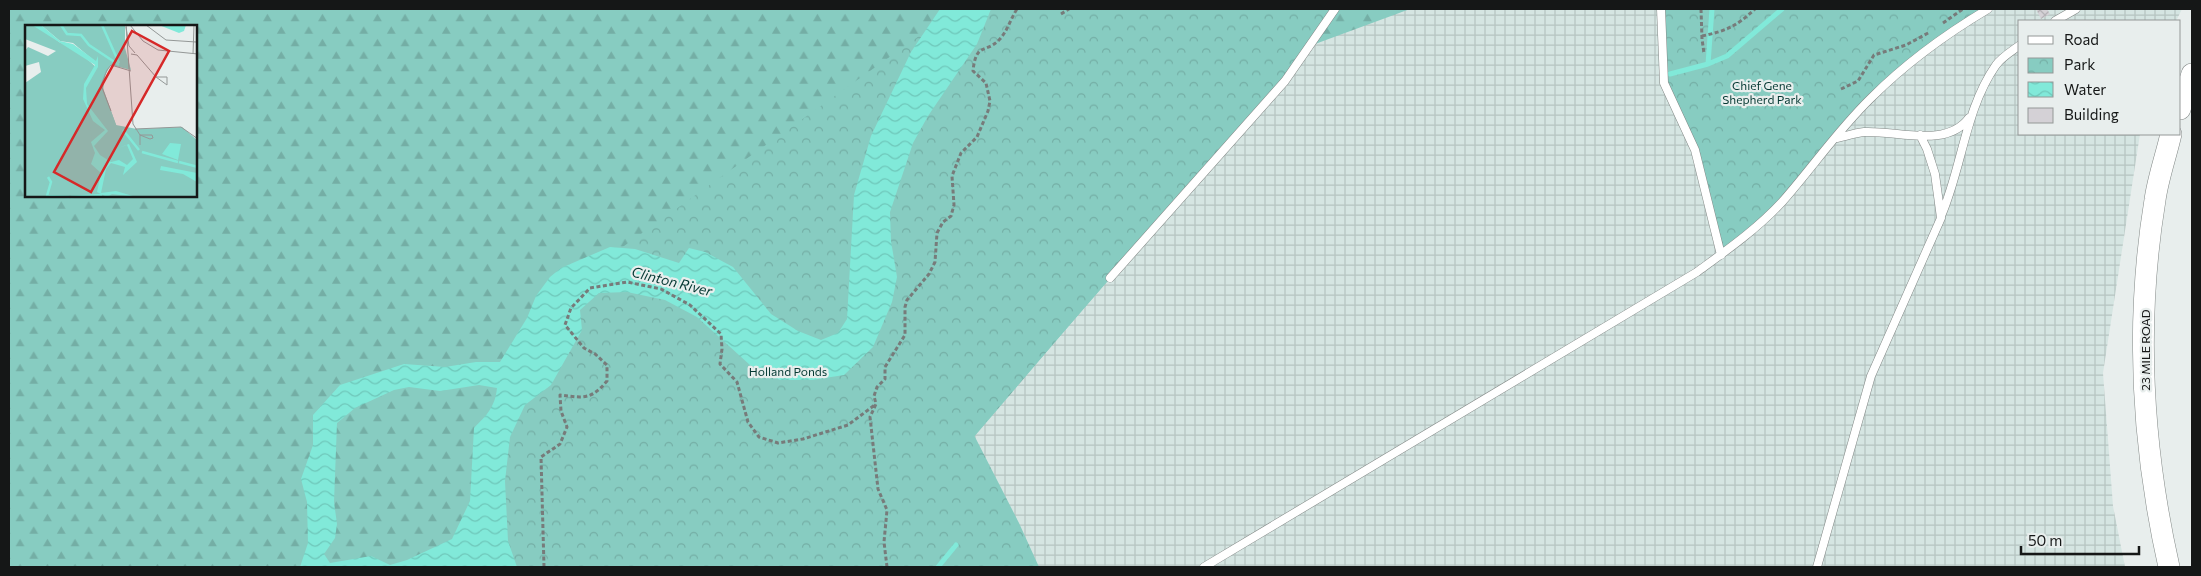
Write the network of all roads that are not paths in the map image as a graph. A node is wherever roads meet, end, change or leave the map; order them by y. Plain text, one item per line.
1 (1335, 9) edge
2 (1661, 9) edge
3 (1988, 9) edge
4 (2076, 9) edge
5 (2057, 20) edge
6 (2018, 47) edge
7 (2192, 74) edge
8 (2181, 106) edge
9 (1975, 111) junction
10 (1920, 135) junction
11 (2171, 135) edge
12 (1836, 138) junction
13 (1941, 218) junction
14 (1721, 255) junction
15 (1110, 278) dead end
16 (1204, 567) edge
17 (1816, 567) edge
18 (2170, 567) edge

1 - 15 lane
2 - 14 lane
3 - 12 lane
4 - 5 lane
6 - 9 lane
7 - 8 main road
9 - 10 lane
9 - 13 lane
10 - 12 lane
10 - 13 lane
11 - 18 main road, 23 MILE ROAD
12 - 14 lane
13 - 17 lane
14 - 16 lane

